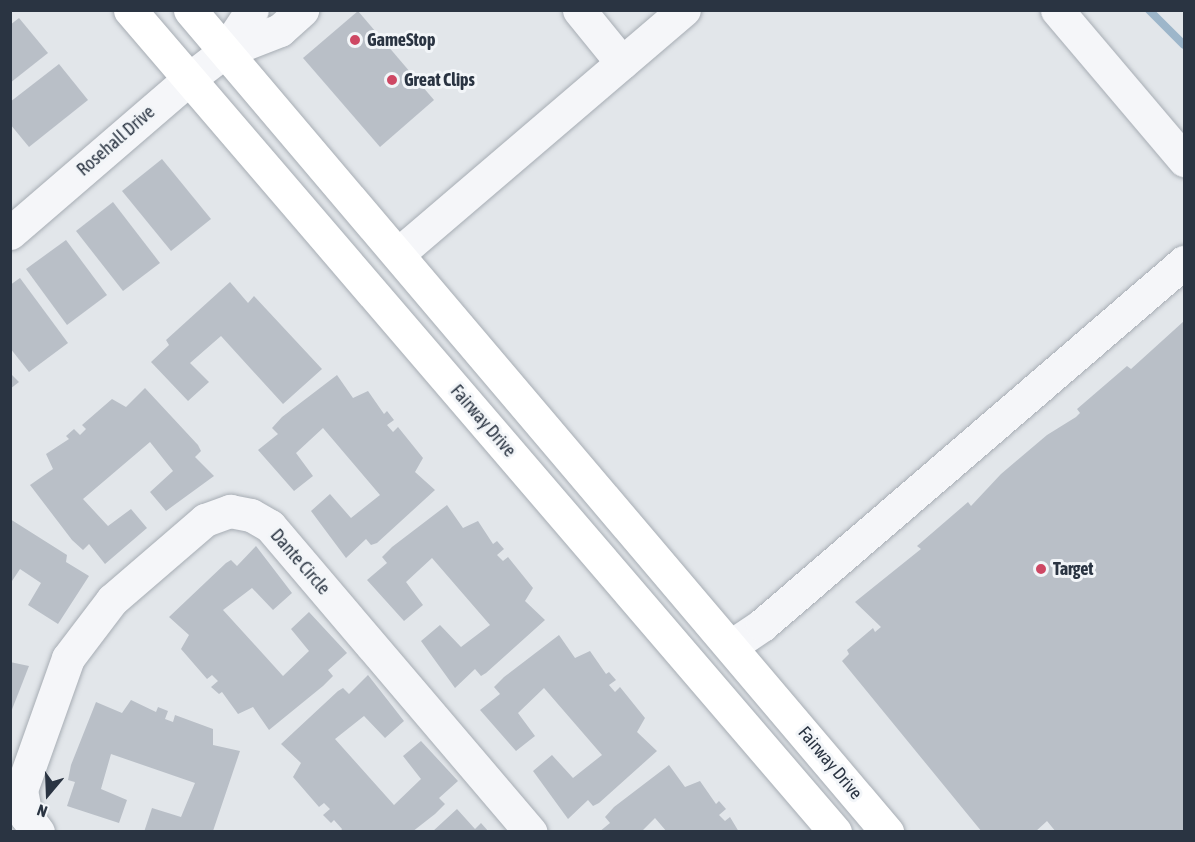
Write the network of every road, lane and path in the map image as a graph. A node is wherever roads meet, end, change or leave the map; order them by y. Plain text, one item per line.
1 (130, 10) edge
2 (190, 10) edge
3 (252, 10) edge
4 (302, 10) edge
5 (579, 10) edge
6 (684, 10) edge
7 (1057, 10) edge
8 (224, 52) junction
9 (622, 63) junction
10 (189, 79) junction
11 (1185, 160) edge
12 (16, 218) edge
13 (398, 254) junction
14 (1185, 262) edge
15 (472, 408) junction
16 (731, 646) junction
17 (38, 831) edge
18 (530, 831) edge
19 (835, 831) edge
20 (887, 831) edge

1 - 10 main road, Fairway Drive
2 - 8 main road, Fairway Drive
3 - 8 street
4 - 8 street
5 - 9 street
6 - 9 street
7 - 11 street
8 - 10 street, Rosehall Drive
8 - 13 main road, Fairway Drive
9 - 13 street
10 - 12 street, Rosehall Drive
10 - 15 main road, Fairway Drive
13 - 16 main road, Fairway Drive
14 - 16 street
15 - 16 main road
15 - 19 main road, Fairway Drive
16 - 20 main road, Fairway Drive
17 - 18 street, Dante Circle

